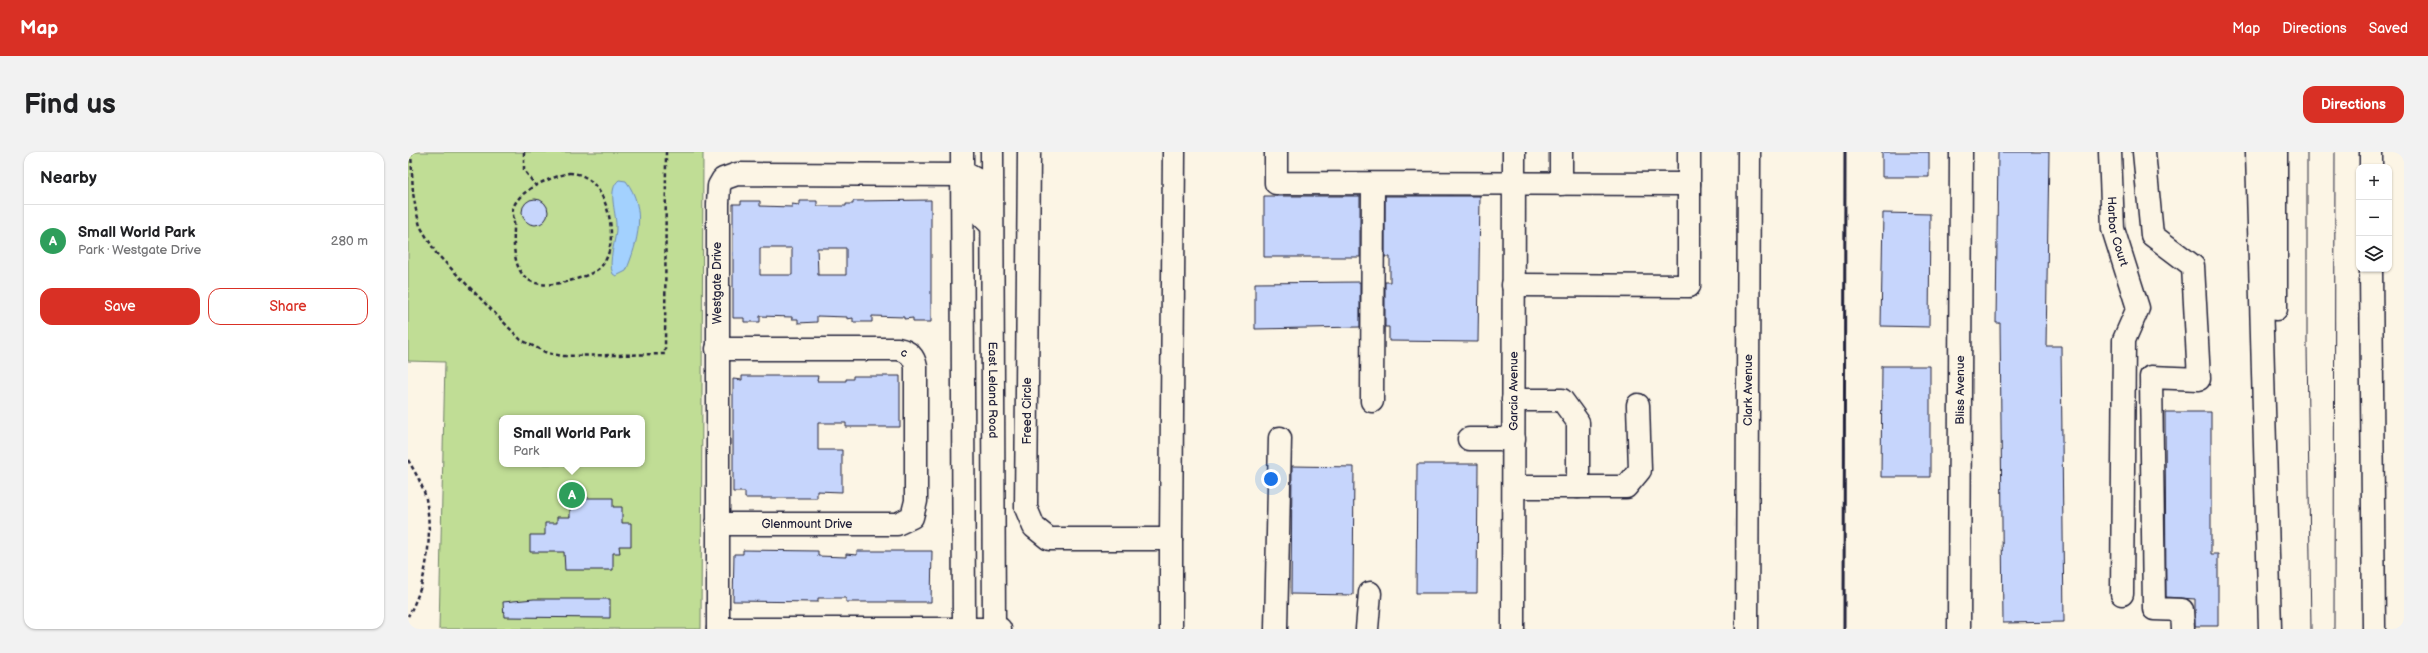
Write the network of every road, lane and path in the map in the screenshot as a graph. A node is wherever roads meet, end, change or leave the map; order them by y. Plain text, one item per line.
1 (411, 152) edge
2 (524, 152) edge
3 (666, 152) edge
4 (962, 152) edge
5 (992, 152) edge
6 (1028, 152) edge
7 (1174, 152) edge
8 (1276, 152) edge
9 (1514, 152) edge
10 (1561, 152) edge
11 (1689, 152) edge
12 (1749, 152) edge
13 (1961, 152) edge
14 (2110, 152) edge
15 (2144, 152) edge
16 (2257, 152) edge
17 (2276, 152) edge
18 (2371, 152) edge
19 (2371, 164) edge
20 (962, 175) junction
21 (1374, 184) junction
22 (1514, 184) junction
23 (1561, 184) junction
24 (1689, 184) junction
25 (536, 186) junction
26 (991, 225) junction
27 (2371, 272) edge
28 (1513, 285) junction
29 (717, 349) junction
30 (1513, 400) junction
31 (1372, 401) dead end
32 (1638, 404) dead end
33 (1280, 438) dead end
34 (1469, 439) dead end
35 (1514, 439) junction
36 (408, 460) edge
37 (1514, 487) junction
38 (1578, 487) junction
39 (717, 524) junction
40 (897, 524) joint
41 (1171, 539) junction
42 (1370, 593) dead end
43 (2122, 594) dead end
44 (408, 616) edge
45 (718, 629) edge
46 (964, 629) edge
47 (994, 629) edge
48 (1000, 629) edge
49 (1171, 629) edge
50 (1276, 629) edge
51 (1366, 629) edge
52 (1513, 629) edge
53 (1747, 629) edge
54 (1960, 629) edge
55 (2182, 629) edge
56 (2270, 629) edge
57 (2275, 629) edge
58 (2374, 629) edge

1 - 3 path
2 - 25 path
4 - 20 main road
5 - 26 main road, East Leland Road
6 - 41 main road, Freed Circle
7 - 41 main road
8 - 21 main road
9 - 22 main road, Garcia Avenue
10 - 23 main road
11 - 24 main road
12 - 53 main road, Clark Avenue
13 - 54 main road, Bliss Avenue
14 - 43 main road, Harbor Court
15 - 55 main road
16 - 56 main road
17 - 57 main road
18 - 19 main road
20 - 26 main road
20 - 29 main road, Westgate Drive
20 - 46 main road
21 - 22 main road
21 - 31 main road
22 - 23 main road
22 - 28 main road, Garcia Avenue
23 - 24 main road
24 - 28 main road
25 - 25 path
26 - 47 main road, East Leland Road
27 - 58 main road
28 - 30 main road, Garcia Avenue
29 - 39 main road, Westgate Drive
29 - 40 main road, c
30 - 35 main road, Garcia Avenue
30 - 38 main road
32 - 38 main road
33 - 50 main road
34 - 35 main road
35 - 37 main road, Garcia Avenue
36 - 44 path
37 - 38 main road
37 - 52 main road, Garcia Avenue
39 - 40 main road, Glenmount Drive
39 - 45 main road, Westgate Drive
41 - 49 main road
42 - 51 main road
45 - 46 main road
46 - 47 main road
47 - 48 main road

